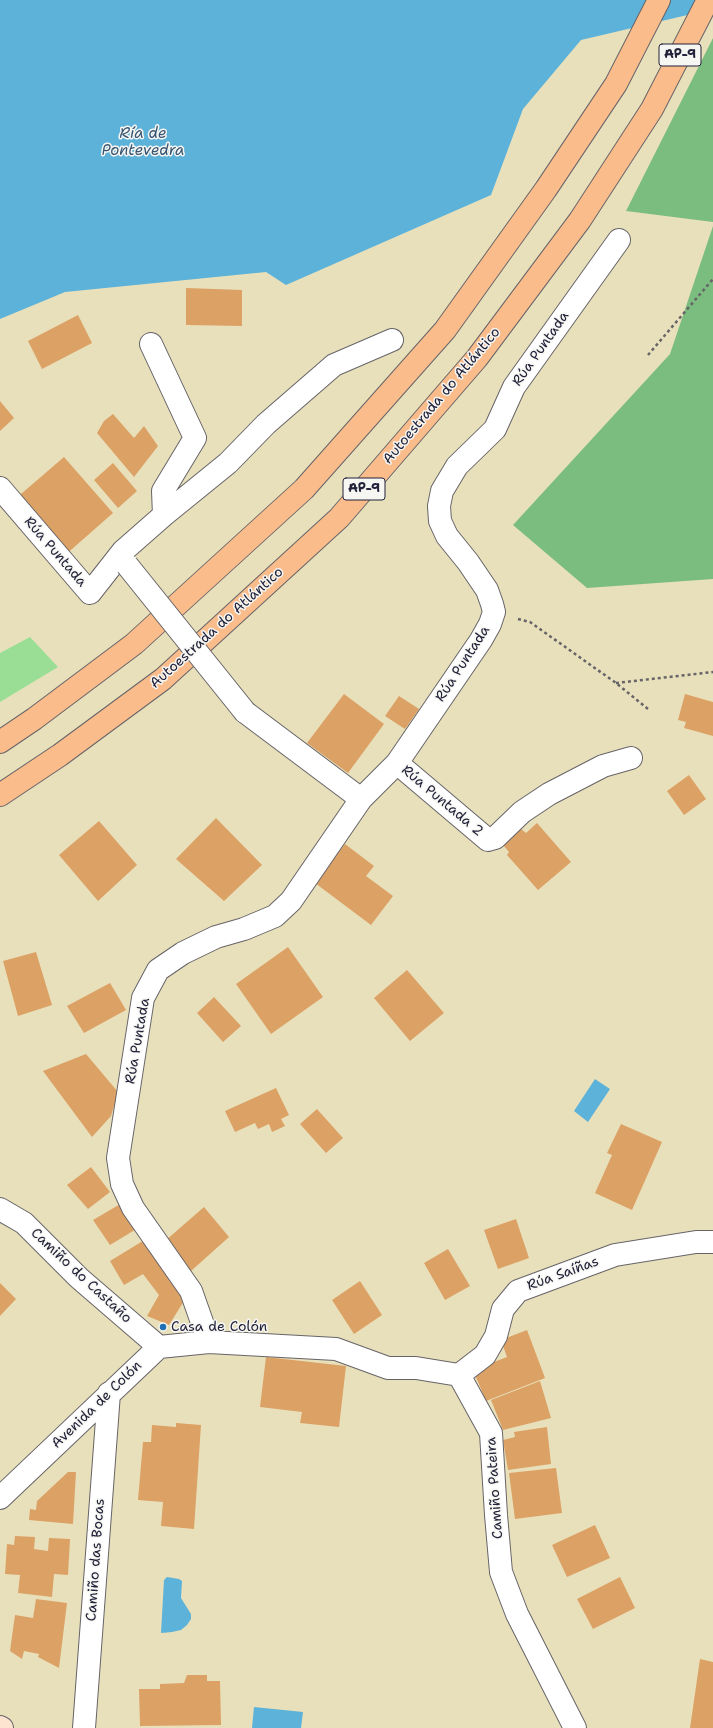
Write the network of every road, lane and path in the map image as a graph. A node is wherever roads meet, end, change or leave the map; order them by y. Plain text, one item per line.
1 (659, 0) edge
2 (708, 0) edge
3 (619, 240) dead end
4 (713, 279) edge
5 (392, 340) dead end
6 (151, 344) dead end
7 (648, 355) dead end
8 (0, 488) edge
9 (164, 515) junction
10 (125, 558) junction
11 (494, 612) junction
12 (713, 672) edge
13 (616, 683) junction
14 (648, 709) dead end
15 (0, 742) edge
16 (631, 758) dead end
17 (397, 763) junction
18 (0, 795) edge
19 (360, 799) junction
20 (0, 1209) edge
21 (713, 1242) edge
22 (209, 1342) junction
23 (159, 1347) junction
24 (459, 1375) junction
25 (109, 1393) junction
26 (0, 1498) edge
27 (84, 1728) edge
28 (575, 1728) edge

1 - 15 highway, AP-9
2 - 18 highway, Autoestrada do Atlántico / AP-9
3 - 11 street, Rúa Puntada
4 - 7 path
5 - 9 street, Rúa Puntada
6 - 9 street
8 - 10 street, Rúa Puntada
9 - 10 street, Rúa Puntada
10 - 19 street, bridge
11 - 13 path
11 - 17 street, Rúa Puntada
12 - 13 path
13 - 14 path
16 - 17 street, Rúa Puntada 2
17 - 19 street, Rúa Puntada
19 - 22 street, Rúa Puntada
20 - 23 street, Camiño do Castaño
21 - 24 street, Rúa Saíñas
22 - 23 street
22 - 24 street
23 - 25 street, Avenida de Colón
24 - 28 street, Camiño Pateira
25 - 26 street, Avenida de Colón
25 - 27 street, Camiño das Bocas

